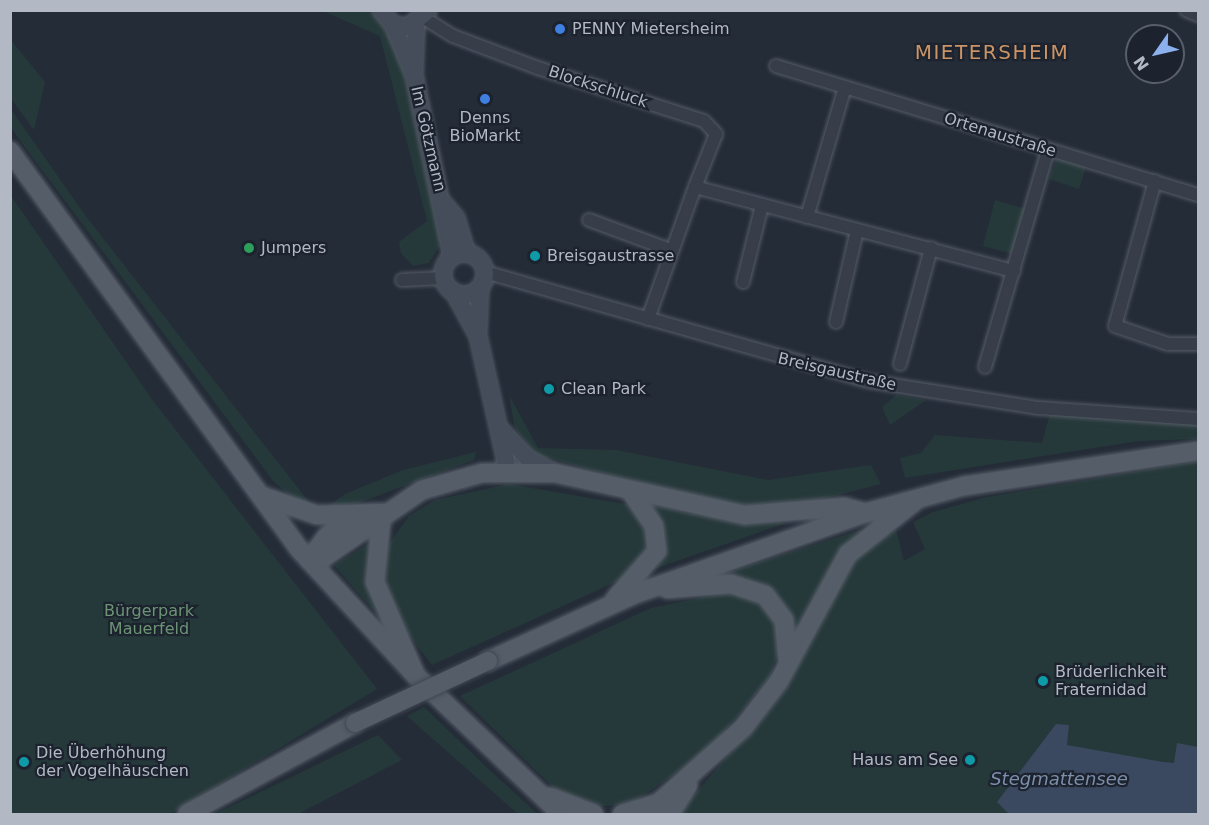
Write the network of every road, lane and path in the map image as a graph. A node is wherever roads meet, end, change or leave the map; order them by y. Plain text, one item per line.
1 (381, 10) edge
2 (1186, 10) edge
3 (1198, 15) edge
4 (422, 18) edge
5 (393, 25) junction
6 (777, 66) dead end
7 (414, 75) junction
8 (845, 87) junction
9 (1048, 150) junction
10 (12, 151) edge
11 (1155, 181) junction
12 (695, 188) junction
13 (1198, 195) edge
14 (762, 205) junction
15 (807, 217) junction
16 (589, 220) dead end
17 (857, 230) junction
18 (931, 248) junction
19 (670, 250) junction
20 (459, 255) junction
21 (1014, 271) junction
22 (444, 278) junction
23 (402, 280) dead end
24 (483, 280) junction
25 (743, 282) dead end
26 (454, 292) junction
27 (648, 319) junction
28 (836, 322) dead end
29 (478, 336) junction
30 (1198, 344) edge
31 (900, 364) dead end
32 (985, 367) dead end
33 (1198, 418) edge
34 (498, 421) junction
35 (1198, 451) edge
36 (502, 472) junction
37 (555, 473) junction
38 (631, 492) junction
39 (259, 495) junction
40 (924, 496) junction
41 (869, 512) junction
42 (382, 513) junction
43 (353, 518) junction
44 (309, 560) junction
45 (635, 594) junction
46 (608, 606) junction
47 (787, 663) junction
48 (415, 675) junction
49 (532, 788) junction
50 (662, 812) edge
51 (187, 814) edge
52 (561, 814) edge
53 (594, 814) edge
54 (622, 814) edge

1 - 5 street, Im Götzmann
2 - 3 street
4 - 5 street
4 - 7 street, Im Götzmann
4 - 12 street, Blockschluck
5 - 7 street, Im Götzmann
6 - 8 street, Ortenaustraße
7 - 20 street, Im Götzmann
8 - 9 street, Ortenaustraße
8 - 15 street
9 - 11 street, Ortenaustraße
9 - 21 street
10 - 39 main road
11 - 13 street, Ortenaustraße
11 - 30 street
12 - 14 street
12 - 19 street, Blockschluck
14 - 15 street
14 - 25 street
15 - 17 street
16 - 19 street
17 - 18 street
17 - 28 street
18 - 21 street
18 - 31 street
19 - 27 street, Blockschluck
20 - 22 street
20 - 24 street, Im Götzmann
21 - 32 street
22 - 23 street
22 - 26 street
24 - 26 street
24 - 27 street, Breisgaustraße
24 - 29 street
26 - 29 street
27 - 33 street, Breisgaustraße
29 - 34 street
34 - 36 street
34 - 37 street
35 - 40 main road
36 - 37 main road
36 - 42 main road
37 - 38 main road
38 - 41 main road
38 - 46 main road
39 - 43 main road
39 - 44 main road
40 - 41 main road
40 - 47 main road
41 - 45 main road
42 - 43 main road
42 - 44 main road
42 - 48 main road
43 - 44 main road
44 - 48 main road
45 - 46 main road
45 - 47 main road
46 - 51 main road, bridge
47 - 50 main road
48 - 49 main road
49 - 52 main road
49 - 53 main road
50 - 54 main road

